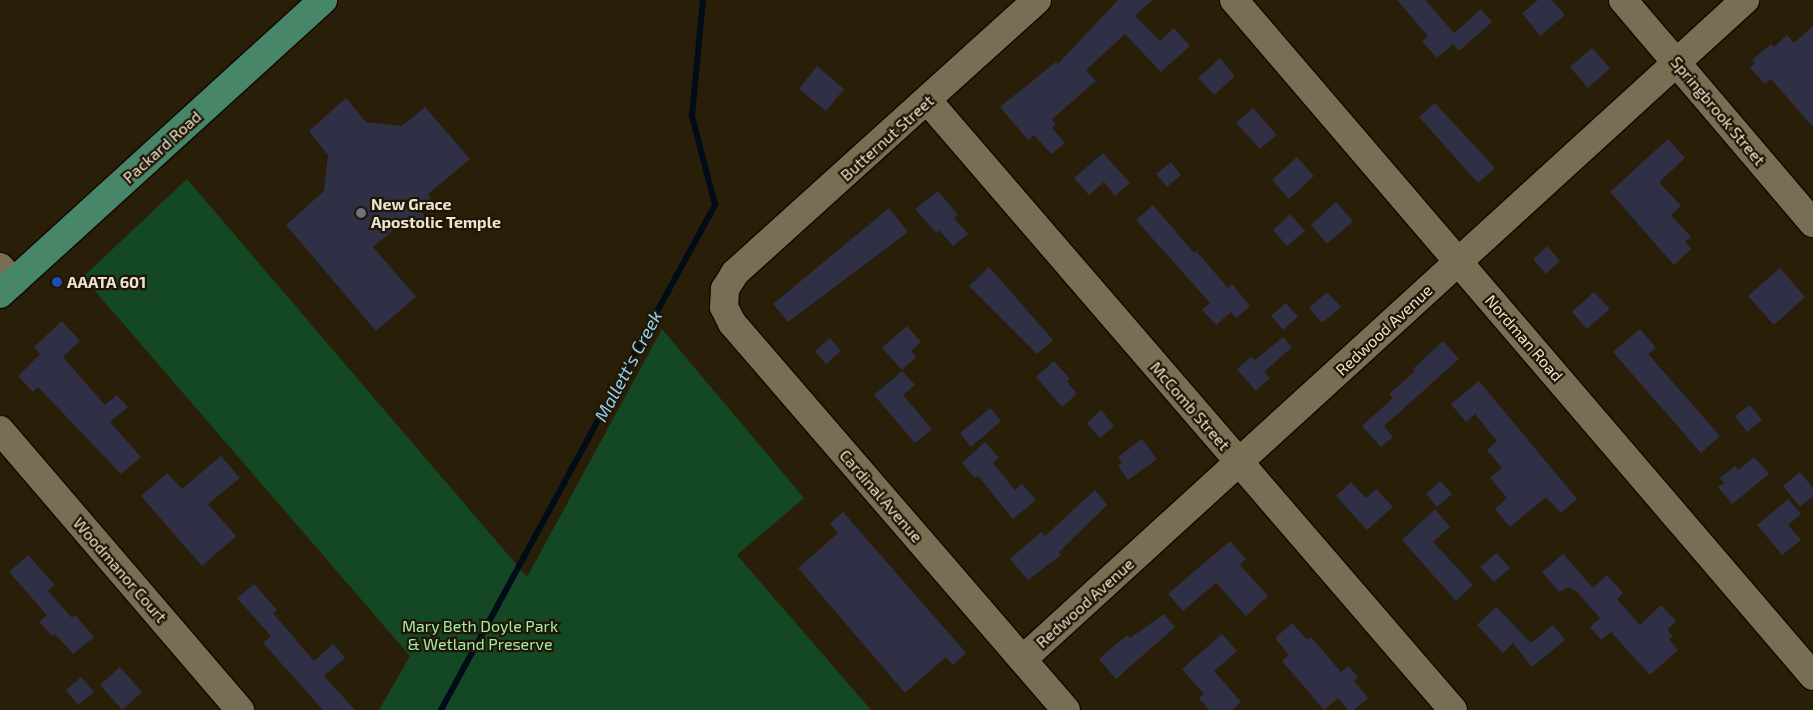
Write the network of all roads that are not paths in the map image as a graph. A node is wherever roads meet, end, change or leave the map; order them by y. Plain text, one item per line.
1 (323, 0) edge
2 (1037, 0) edge
3 (1234, 0) edge
4 (1624, 0) edge
5 (1745, 0) edge
6 (1676, 62) junction
7 (928, 101) junction
8 (1813, 223) edge
9 (1458, 262) junction
10 (736, 273) joint
11 (4, 281) edge
12 (0, 430) edge
13 (1239, 463) junction
14 (1023, 659) junction
15 (1813, 676) edge
16 (240, 710) edge
17 (1066, 710) edge
18 (1454, 710) edge

1 - 11 main road, Packard Road
2 - 7 street, Butternut Street
3 - 9 street, Nordman Road
4 - 6 street, Springbrook Street
5 - 6 street, Redwood Avenue
6 - 8 street, Springbrook Street
6 - 9 street, Redwood Avenue
7 - 10 street, Butternut Street
7 - 13 street, McComb Street
9 - 13 street, Redwood Avenue
9 - 15 street, Nordman Road
10 - 14 street, Cardinal Avenue
12 - 16 street, Woodmanor Court
13 - 14 street, Redwood Avenue
13 - 18 street, McComb Street
14 - 17 street, Cardinal Avenue

